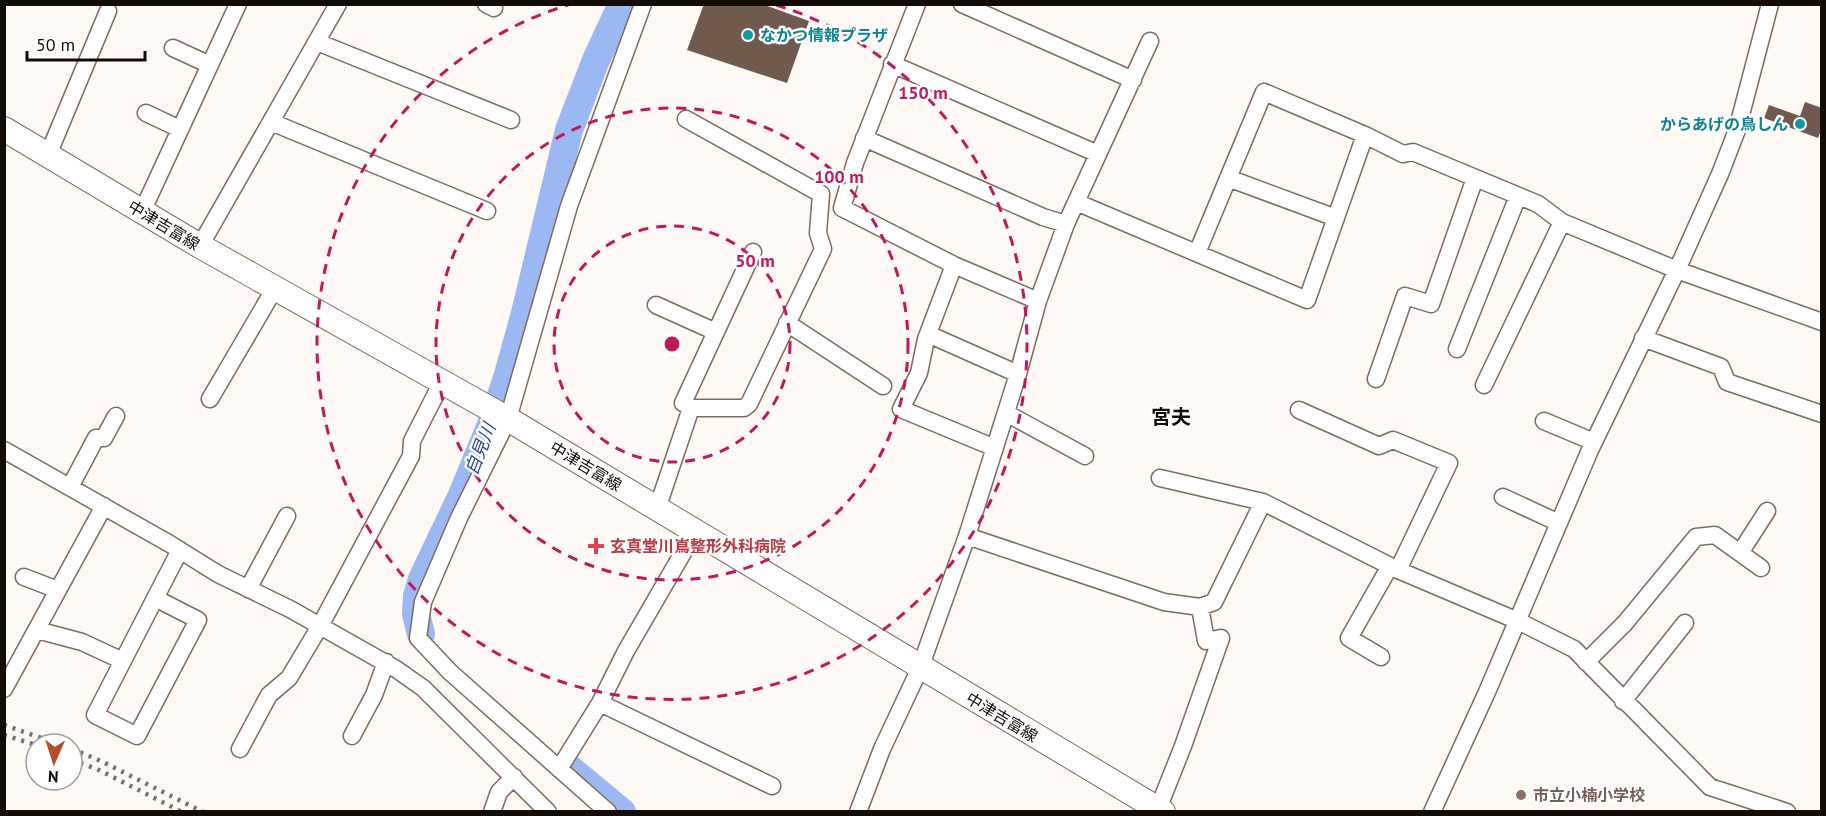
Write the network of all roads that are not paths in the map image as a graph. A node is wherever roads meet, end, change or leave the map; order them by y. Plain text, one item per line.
1 (238, 4) edge
2 (338, 4) edge
3 (643, 4) edge
4 (917, 4) edge
5 (962, 4) edge
6 (1770, 4) edge
7 (108, 11) dead end
8 (1150, 41) dead end
9 (317, 42) junction
10 (173, 48) dead end
11 (892, 64) junction
12 (210, 65) junction
13 (1133, 80) junction
14 (146, 113) dead end
15 (686, 119) dead end
16 (511, 120) dead end
17 (271, 122) junction
18 (4, 129) edge
19 (180, 129) junction
20 (1365, 135) junction
21 (864, 138) junction
22 (1098, 154) junction
23 (48, 155) junction
24 (1228, 178) junction
25 (1475, 178) junction
26 (1518, 196) junction
27 (1076, 202) junction
28 (487, 211) dead end
29 (142, 212) junction
30 (1336, 218) junction
31 (1562, 222) junction
32 (1066, 224) junction
33 (200, 246) junction
34 (753, 252) dead end
35 (1197, 254) junction
36 (954, 265) junction
37 (1677, 270) junction
38 (275, 288) junction
39 (1038, 301) junction
40 (657, 305) dead end
41 (1821, 322) edge
42 (788, 323) junction
43 (716, 332) junction
44 (928, 334) junction
45 (1643, 338) junction
46 (1457, 348) dead end
47 (1018, 374) junction
48 (1376, 380) dead end
49 (442, 382) junction
50 (1484, 385) dead end
51 (883, 386) dead end
52 (210, 399) dead end
53 (691, 408) junction
54 (1299, 410) dead end
55 (1006, 413) junction
56 (1821, 414) edge
57 (116, 416) dead end
58 (508, 419) junction
59 (1544, 421) dead end
60 (1594, 442) junction
61 (995, 448) junction
62 (4, 450) edge
63 (1085, 456) dead end
64 (1160, 478) dead end
65 (70, 486) junction
66 (1503, 497) dead end
67 (1263, 502) junction
68 (104, 506) junction
69 (657, 509) junction
70 (1767, 511) dead end
71 (287, 516) dead end
72 (1559, 523) junction
73 (695, 532) junction
74 (967, 536) junction
75 (180, 550) junction
76 (1740, 553) junction
77 (1394, 568) junction
78 (1761, 568) dead end
79 (24, 577) dead end
80 (248, 589) junction
81 (58, 590) junction
82 (155, 598) junction
83 (1200, 607) junction
84 (1518, 621) junction
85 (1685, 623) dead end
86 (321, 626) junction
87 (37, 630) junction
88 (1381, 657) dead end
89 (123, 661) junction
90 (1586, 662) junction
91 (386, 663) junction
92 (920, 668) junction
93 (4, 689) edge
94 (1623, 700) junction
95 (600, 703) junction
96 (352, 736) dead end
97 (240, 749) dead end
98 (559, 769) junction
99 (514, 777) junction
100 (772, 786) dead end
101 (1160, 810) edge
102 (492, 812) edge
103 (548, 812) edge
104 (608, 812) edge
105 (858, 812) edge
106 (1432, 812) edge
107 (1787, 812) edge

1 - 12 street
2 - 9 street
3 - 58 street
4 - 11 street
5 - 13 street
6 - 37 street
7 - 23 street
8 - 13 street
9 - 16 street
9 - 17 street
10 - 12 street
11 - 21 street
11 - 22 street
12 - 19 street
13 - 22 street
14 - 19 street
15 - 42 street
17 - 28 street
17 - 33 street
18 - 23 main road, 中津吉富線
19 - 29 street
20 - 24 street
20 - 25 street
20 - 30 street
21 - 32 street
21 - 36 street
22 - 27 street
23 - 29 main road, 中津吉富線
24 - 30 street
24 - 35 street
25 - 26 street
25 - 48 street
26 - 31 street
26 - 46 street
27 - 32 street
27 - 35 street
29 - 33 main road, 中津吉富線
30 - 35 street
31 - 37 street
31 - 50 street
32 - 39 street
33 - 38 main road, 中津吉富線
34 - 43 street
36 - 39 street
36 - 44 street
37 - 41 street
37 - 45 street
38 - 49 main road, 中津吉富線
38 - 52 street
39 - 47 street
40 - 43 street
42 - 51 street
42 - 53 street
43 - 53 street
44 - 47 street
44 - 61 street
45 - 56 street
45 - 60 street
47 - 55 street
49 - 58 main road, 中津吉富線
49 - 86 street
53 - 69 street
54 - 77 street
55 - 61 street
55 - 63 street
57 - 65 street
58 - 69 main road, 中津吉富線
58 - 98 street
59 - 60 street
60 - 72 street
61 - 74 street
62 - 65 street
64 - 67 street
65 - 68 street
66 - 72 street
67 - 77 street
67 - 83 street
68 - 75 street
68 - 81 street
69 - 73 main road, 中津吉富線
70 - 76 street
71 - 80 street
72 - 84 street
73 - 92 main road, 中津吉富線
73 - 95 street
74 - 83 street
74 - 92 street
75 - 80 street
75 - 82 street
76 - 78 street
76 - 90 street
77 - 84 street
77 - 88 street
79 - 81 street
80 - 86 street
81 - 87 street
82 - 89 street
82 - 89 street
83 - 101 street
84 - 90 street
84 - 106 street
85 - 94 street
86 - 91 street
86 - 97 street
87 - 89 street
87 - 93 street
90 - 94 street
91 - 96 street
91 - 99 street
92 - 101 main road, 中津吉富線
92 - 105 street
94 - 107 street
95 - 98 street
95 - 100 street
98 - 104 street
99 - 102 street
99 - 103 street

